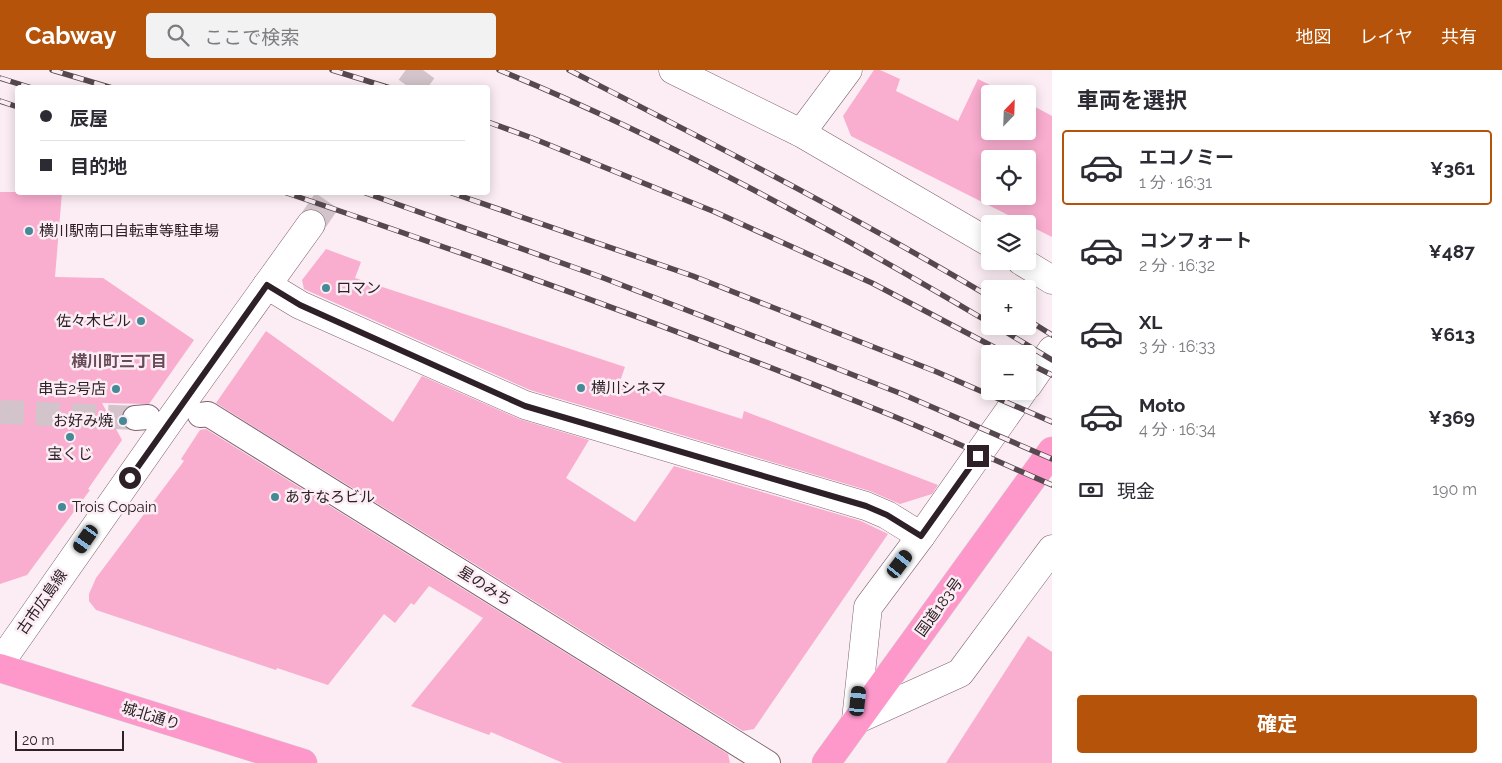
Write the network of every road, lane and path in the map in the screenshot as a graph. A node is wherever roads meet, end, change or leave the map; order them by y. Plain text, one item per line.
1 (673, 70) edge
2 (848, 70) edge
3 (801, 133) junction
4 (311, 224) tunnel mouth
5 (981, 238) edge
6 (1036, 270) edge
7 (1052, 280) edge
8 (267, 285) junction
9 (1052, 350) edge
10 (1036, 373) edge
11 (1017, 400) edge
12 (200, 414) dead end
13 (1052, 451) edge
14 (921, 536) junction
15 (1048, 562) edge
16 (0, 663) edge
17 (0, 668) edge
18 (856, 720) junction
19 (303, 763) edge
20 (768, 763) edge
21 (826, 763) edge

1 - 3 street
2 - 3 street
3 - 5 street
4 - 8 street, 古市広島線
6 - 7 street
8 - 14 street
8 - 16 street, 古市広島線
9 - 10 street
11 - 14 street
12 - 20 street, 星のみち
13 - 18 highway, 国道183号
14 - 18 street
15 - 18 street
17 - 19 highway, 城北通り
18 - 21 highway, 国道183号

